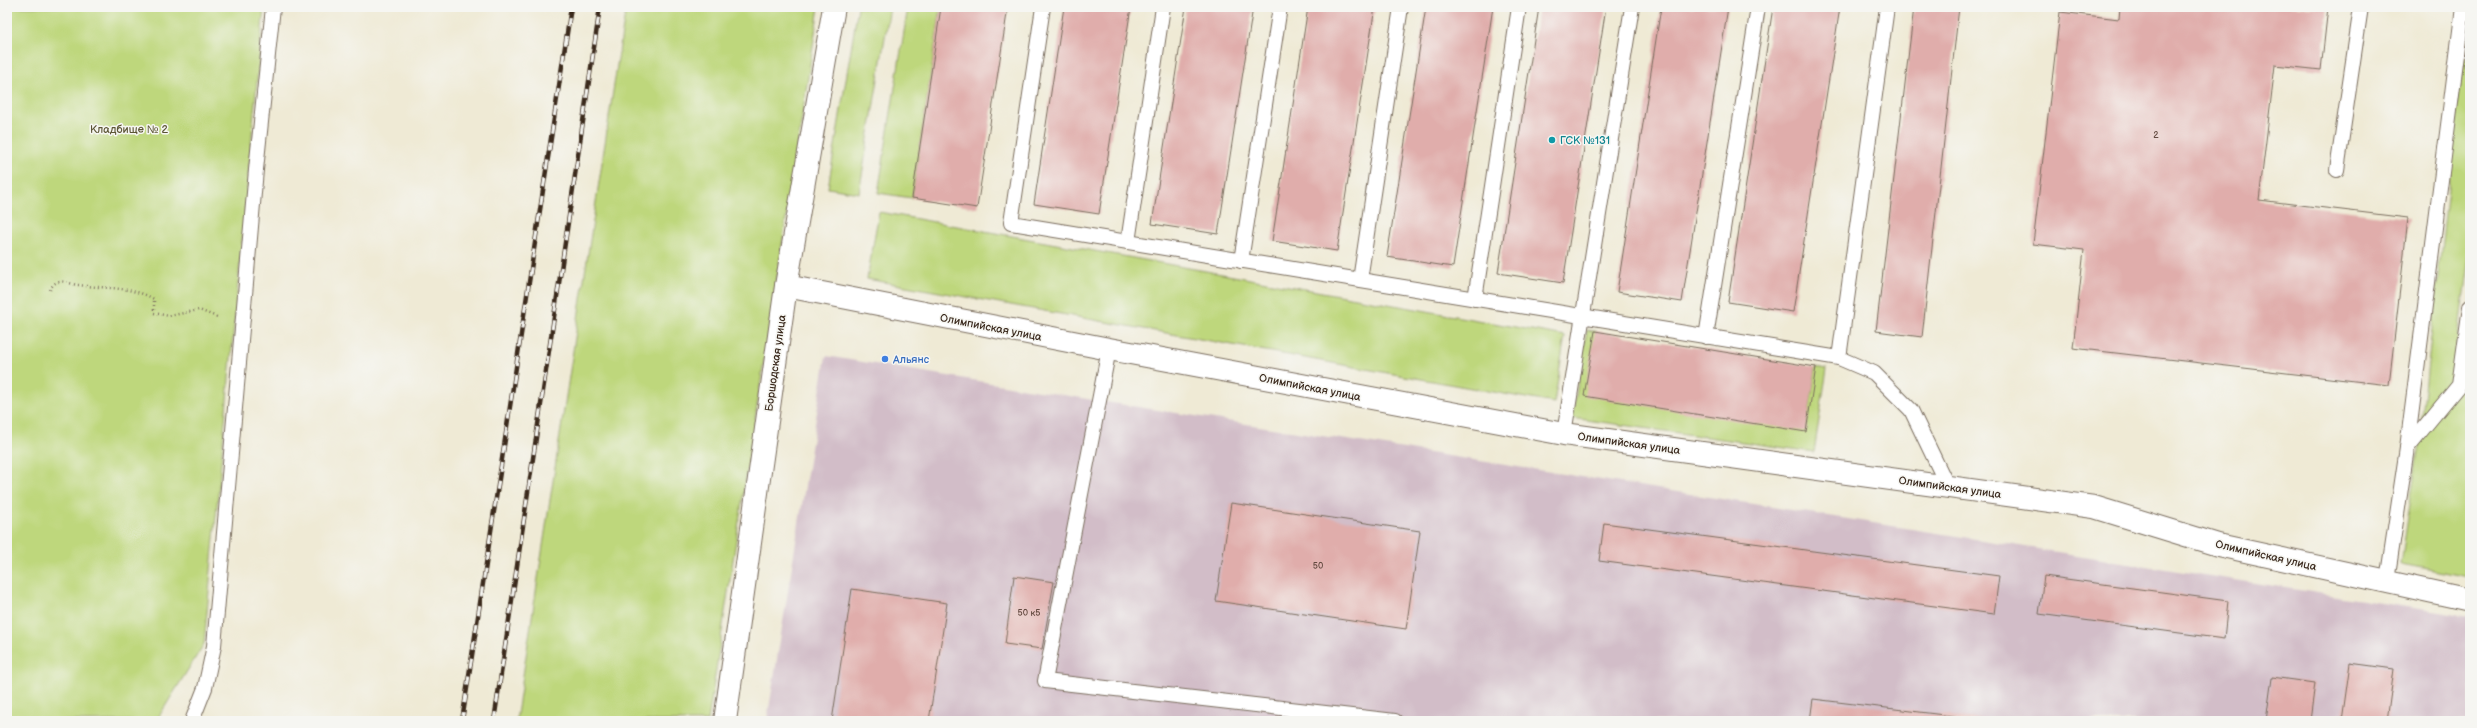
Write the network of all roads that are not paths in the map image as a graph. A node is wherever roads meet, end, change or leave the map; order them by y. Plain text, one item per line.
1 (273, 7) edge
2 (834, 7) edge
3 (1043, 7) edge
4 (1163, 7) edge
5 (1280, 7) edge
6 (1401, 7) edge
7 (1520, 7) edge
8 (1632, 7) edge
9 (1758, 7) edge
10 (1887, 7) edge
11 (2361, 7) edge
12 (2463, 7) edge
13 (2463, 50) edge
14 (2337, 170) dead end
15 (1128, 242) junction
16 (1241, 261) junction
17 (1360, 280) junction
18 (786, 286) junction
19 (1475, 299) junction
20 (2470, 307) edge
21 (1583, 318) junction
22 (1706, 337) junction
23 (1109, 349) junction
24 (1839, 358) junction
25 (1564, 434) junction
26 (2407, 448) junction
27 (1948, 487) junction
28 (2387, 582) junction
29 (2470, 600) edge
30 (192, 721) edge
31 (725, 721) edge
32 (1395, 721) edge

1 - 30 lane
2 - 18 street, Боршодская улица
3 - 15 lane
4 - 15 lane
5 - 16 lane
6 - 17 lane
7 - 19 lane
8 - 21 lane
9 - 22 lane
10 - 24 lane
11 - 14 lane
12 - 13 lane
13 - 26 lane
15 - 16 lane
16 - 17 lane
17 - 19 lane
18 - 23 street, Олимпийская улица
18 - 31 street, Боршодская улица
19 - 21 lane
20 - 26 lane
21 - 22 lane
21 - 25 lane
22 - 24 lane
23 - 25 street, Олимпийская улица
23 - 32 lane
24 - 27 lane
25 - 27 street, Олимпийская улица
26 - 28 lane
27 - 28 street, Олимпийская улица
28 - 29 street, Олимпийская улица

